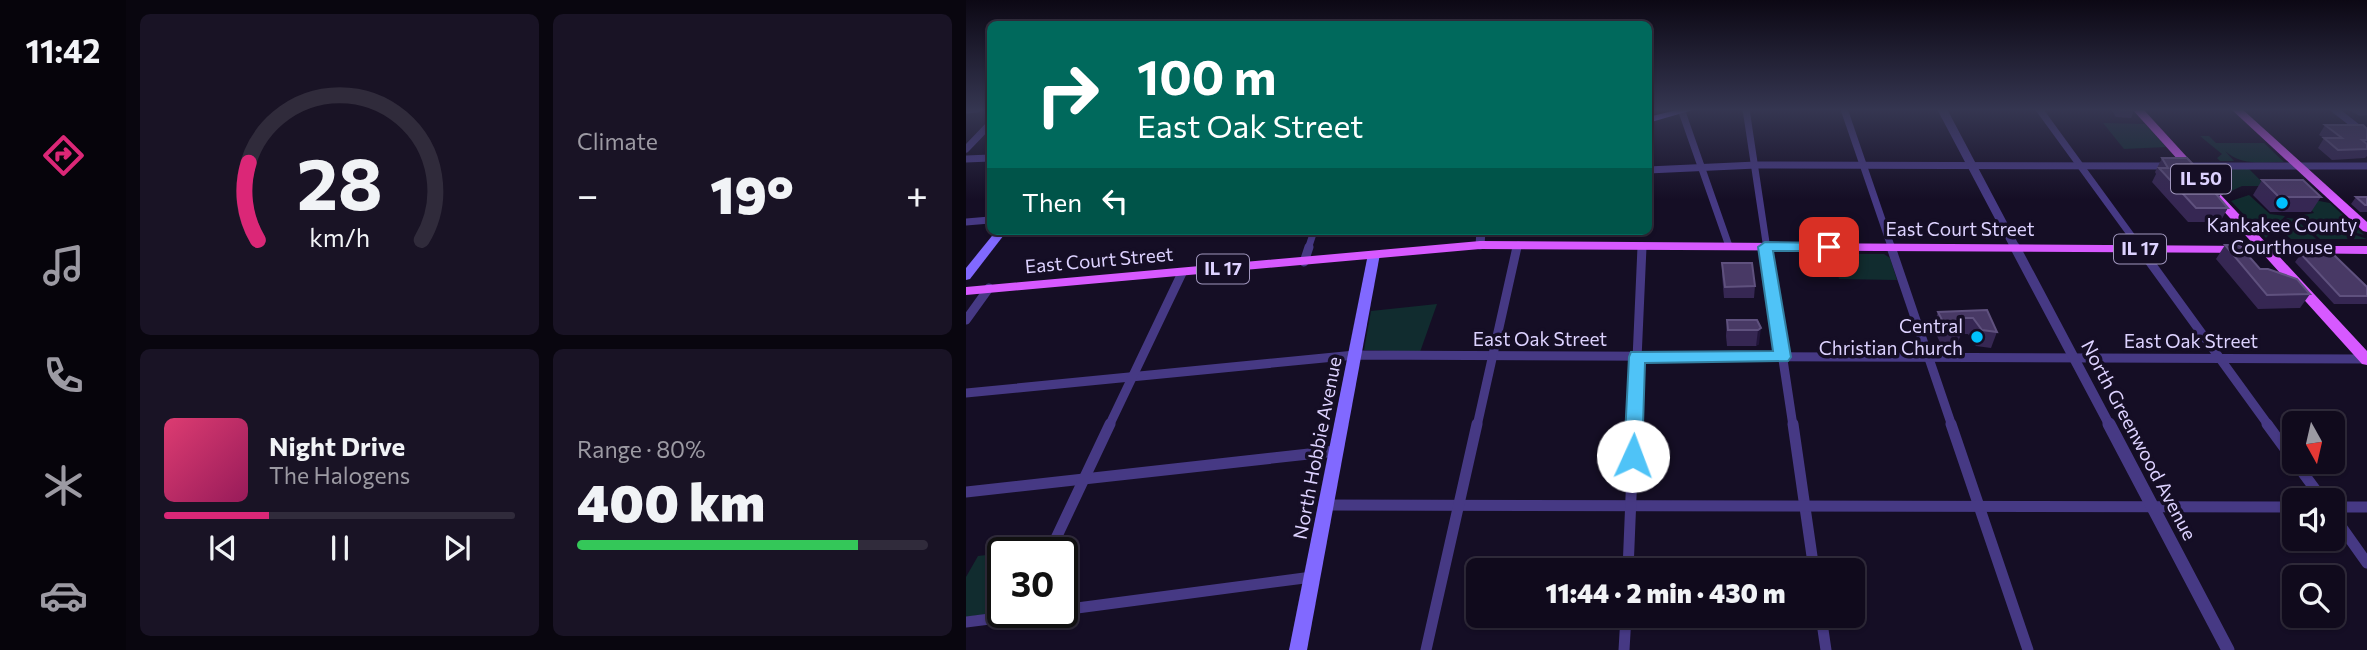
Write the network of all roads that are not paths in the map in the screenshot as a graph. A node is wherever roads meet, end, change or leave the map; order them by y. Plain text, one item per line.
1 (1691, 139) edge
2 (1751, 139) edge
3 (1854, 139) edge
4 (1958, 139) edge
5 (2061, 139) edge
6 (2165, 139) edge
7 (2270, 139) edge
8 (987, 158) edge
9 (966, 159) edge
10 (1756, 165) junction
11 (1863, 165) junction
12 (1972, 165) junction
13 (1701, 166) junction
14 (2080, 166) junction
15 (2189, 166) junction
16 (2299, 166) junction
17 (2367, 166) edge
18 (1652, 170) edge
19 (987, 220) edge
20 (966, 222) edge
21 (2367, 228) edge
22 (999, 235) edge
23 (1313, 235) edge
24 (1480, 238) edge
25 (1518, 245) junction
26 (1642, 246) junction
27 (1729, 246) junction
28 (1765, 247) junction
29 (1891, 247) junction
30 (2015, 248) junction
31 (2139, 249) junction
32 (2265, 249) junction
33 (2367, 250) edge
34 (1374, 254) junction
35 (1304, 262) junction
36 (1182, 273) junction
37 (966, 276) edge
38 (989, 288) junction
39 (966, 290) edge
40 (966, 320) edge
41 (1354, 355) junction
42 (1492, 357) junction
43 (1637, 357) junction
44 (1782, 357) junction
45 (1928, 357) junction
46 (2073, 358) junction
47 (2220, 358) junction
48 (2367, 359) edge
49 (1134, 376) junction
50 (966, 393) edge
51 (2282, 444) edge
52 (1336, 451) junction
53 (1084, 479) junction
54 (966, 492) edge
55 (1325, 505) junction
56 (1458, 505) junction
57 (1631, 505) junction
58 (1804, 506) junction
59 (1980, 506) junction
60 (2152, 506) junction
61 (2282, 507) edge
62 (2345, 507) edge
63 (2367, 507) edge
64 (2345, 532) edge
65 (1057, 537) edge
66 (1629, 558) edge
67 (1812, 558) edge
68 (2367, 562) edge
69 (1312, 577) junction
70 (1078, 608) edge
71 (987, 619) edge
72 (966, 622) edge
73 (1625, 628) edge
74 (1823, 628) edge
75 (1298, 650) edge
76 (1426, 650) edge
77 (1624, 650) edge
78 (1826, 650) edge
79 (2028, 650) edge
80 (2228, 650) edge

1 - 13 street
2 - 10 street
3 - 11 street
4 - 12 street, North Greenwood Avenue
5 - 14 street
6 - 15 main road, IL 50
7 - 16 main road
8 - 9 street
10 - 11 street
10 - 13 street
10 - 28 street
11 - 12 street
11 - 29 street
12 - 14 street
12 - 30 street, North Greenwood Avenue
13 - 18 street
13 - 27 street
14 - 15 street
14 - 31 street
15 - 16 street
15 - 32 main road, IL 50
16 - 17 street
16 - 21 main road
19 - 20 street
22 - 37 main road
23 - 35 street
24 - 25 main road, East Court Street / IL 17
24 - 34 main road, East Court Street / IL 17
25 - 26 main road, East Court Street / IL 17
25 - 42 street
26 - 27 main road, East Court Street / IL 17
26 - 43 street
27 - 28 main road, East Court Street / IL 17
28 - 29 main road, East Court Street / IL 17
28 - 44 street
29 - 30 main road, East Court Street / IL 17
29 - 45 street
30 - 31 main road, East Court Street / IL 17
30 - 46 street, North Greenwood Avenue
31 - 32 main road, East Court Street / IL 17
31 - 47 street
32 - 33 main road, East Court Street / IL 17
32 - 48 main road, IL 50
34 - 35 main road, East Court Street / IL 17
34 - 41 main road, North Hobbie Avenue
35 - 36 main road, East Court Street / IL 17
36 - 38 main road, East Court Street / IL 17
36 - 49 street
38 - 39 main road, East Court Street / IL 17
38 - 40 street
41 - 42 street, East Oak Street
41 - 49 street, East Oak Street
41 - 52 main road, North Hobbie Avenue
42 - 43 street, East Oak Street
42 - 56 street
43 - 44 street, East Oak Street
43 - 57 street
44 - 45 street, East Oak Street
44 - 58 street
45 - 46 street, East Oak Street
45 - 59 street
46 - 47 street, East Oak Street
46 - 60 street, North Greenwood Avenue
47 - 48 street, East Oak Street
47 - 51 street
49 - 50 street, East Oak Street
49 - 53 street
52 - 53 street
52 - 55 main road, North Hobbie Avenue
53 - 54 street
53 - 65 street
55 - 56 street
55 - 69 main road, North Hobbie Avenue
56 - 57 street
56 - 76 street
57 - 58 street
57 - 66 street
58 - 59 street
58 - 67 street
59 - 60 street
59 - 79 street
60 - 61 street
60 - 80 street, North Greenwood Avenue
62 - 63 street
64 - 68 street
69 - 70 street
69 - 75 main road, North Hobbie Avenue
71 - 72 street
73 - 77 street
74 - 78 street

